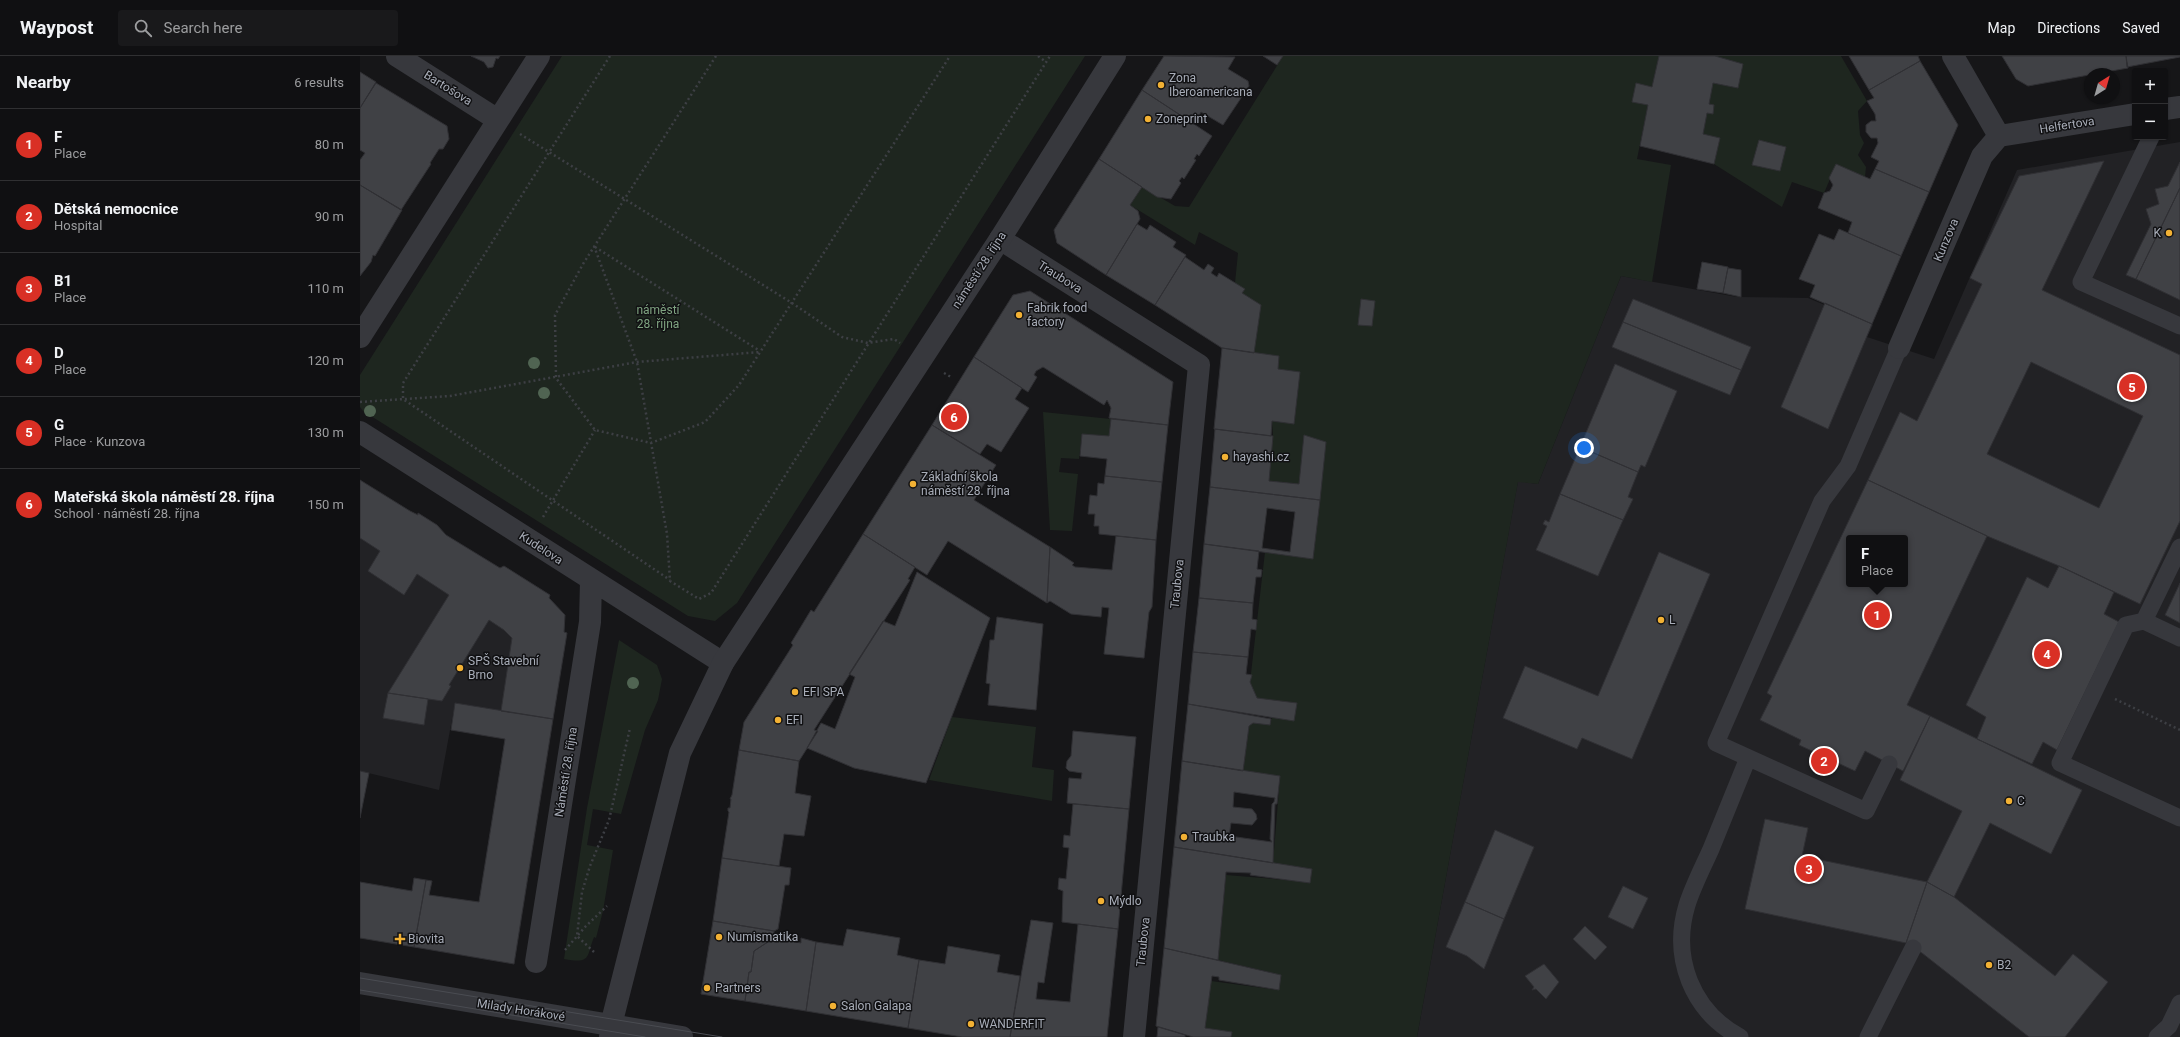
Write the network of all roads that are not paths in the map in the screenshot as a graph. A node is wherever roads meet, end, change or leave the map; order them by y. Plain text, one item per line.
1 (398, 56) edge
2 (539, 56) edge
3 (1115, 56) edge
4 (1953, 56) edge
5 (2180, 107) edge
6 (2168, 109) edge
7 (2132, 114) edge
8 (498, 120) junction
9 (1999, 136) junction
10 (2150, 140) edge
11 (1000, 239) junction
12 (2180, 326) edge
13 (360, 337) edge
14 (1899, 348) joint
15 (360, 432) edge
16 (2180, 547) edge
17 (592, 581) junction
18 (2144, 621) junction
19 (2180, 638) edge
20 (722, 663) junction
21 (1748, 758) junction
22 (1889, 764) dead end
23 (2180, 818) edge
24 (1913, 948) dead end
25 (536, 962) dead end
26 (360, 984) edge
27 (2180, 1003) edge
28 (608, 1033) edge
29 (682, 1037) edge
30 (1134, 1037) edge
31 (1740, 1037) edge
32 (1868, 1037) edge
33 (2157, 1037) edge

1 - 8 street, Bartošova
2 - 8 street
3 - 11 street, náměstí 28. října
4 - 9 street
5 - 6 street
7 - 9 street, Helfertova
8 - 13 street
9 - 14 street, Kunzova
10 - 12 lane
11 - 20 street, náměstí 28. října
11 - 30 street, Traubova
14 - 21 lane
15 - 17 street, Kudelova
16 - 18 lane
17 - 20 street, Kudelova
17 - 25 street, Náměstí 28. října
18 - 19 lane
18 - 23 lane
20 - 28 street
21 - 22 lane
21 - 31 lane
24 - 32 lane
26 - 28 street, Milady Horákové
27 - 33 lane
28 - 29 street, Milady Horákové

